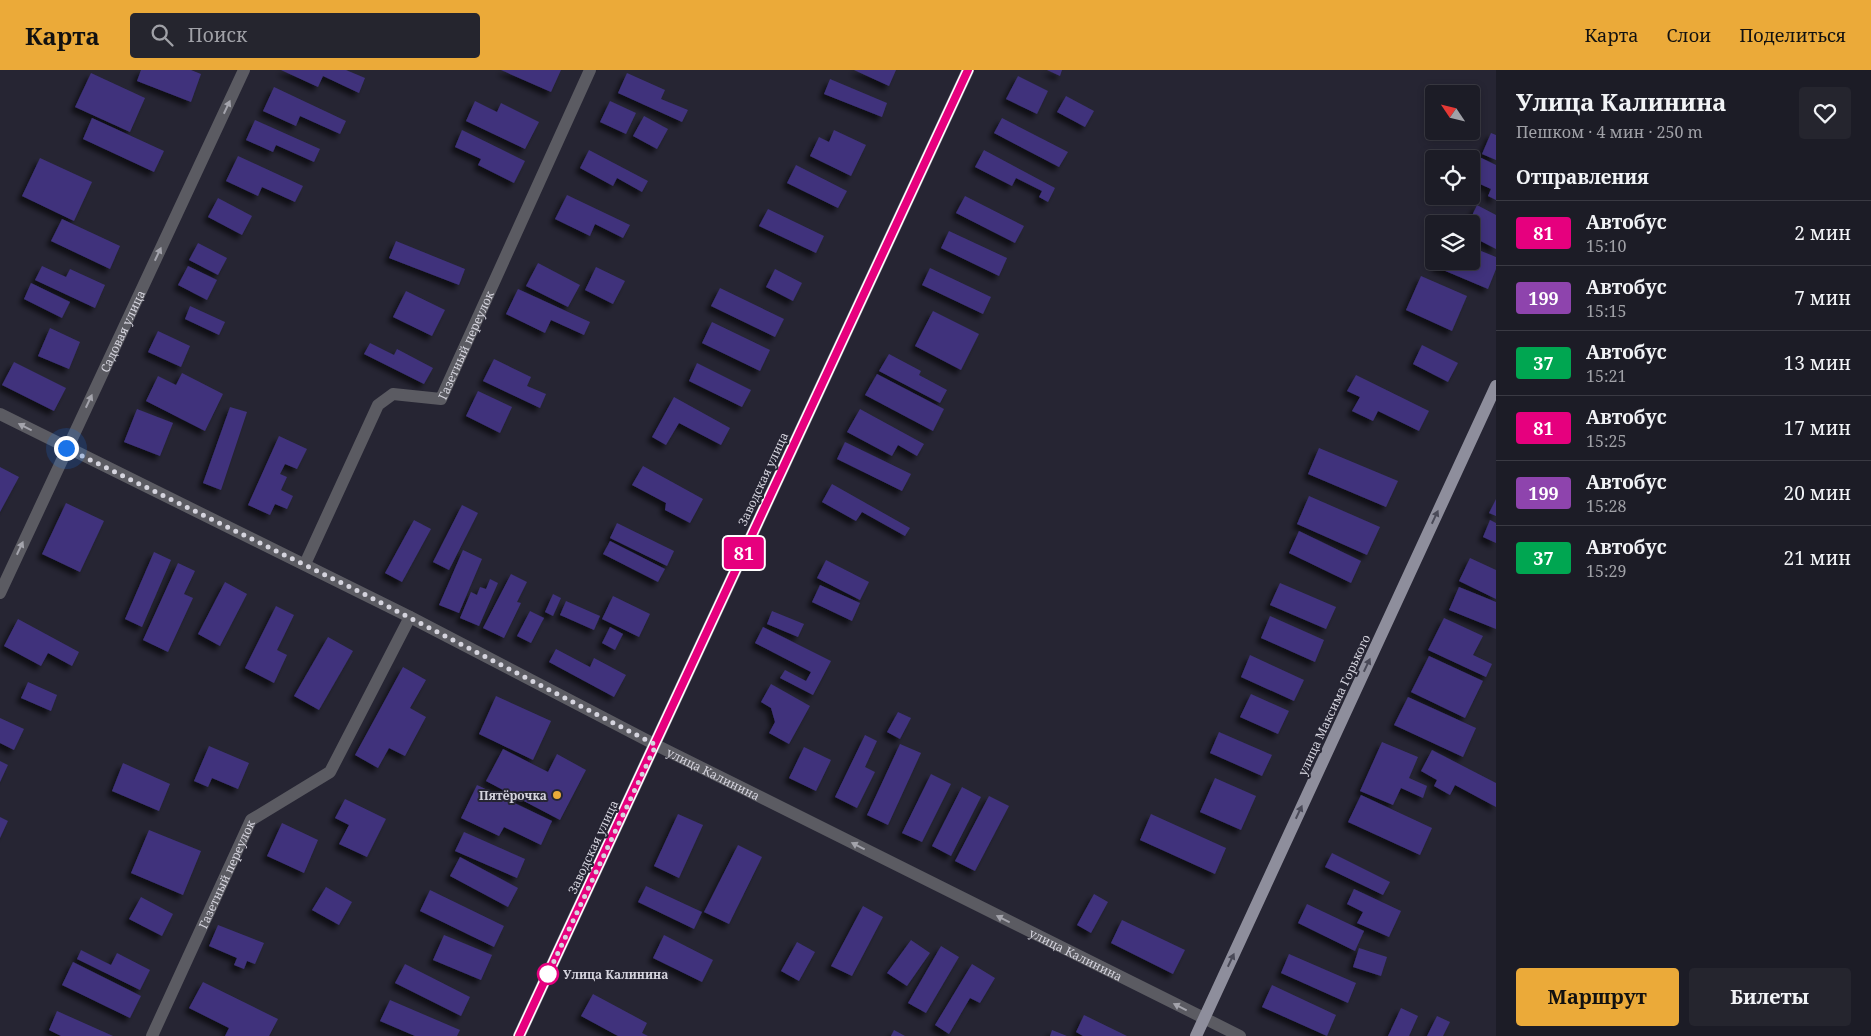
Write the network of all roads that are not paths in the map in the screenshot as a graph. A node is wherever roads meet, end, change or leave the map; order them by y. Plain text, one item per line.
1 (244, 70) edge
2 (590, 70) edge
3 (968, 70) edge
4 (1496, 386) edge
5 (0, 414) edge
6 (66, 448) junction
7 (305, 564) junction
8 (0, 593) edge
9 (410, 617) junction
10 (656, 745) junction
11 (1204, 1019) junction
12 (152, 1036) edge
13 (519, 1036) edge
14 (1196, 1036) edge
15 (1240, 1036) edge

6 -> 1 street, Садовая улица
2 - 7 street, Газетный переулок
3 - 10 main road, Заводская улица
11 -> 4 main road, улица Максима Горького
6 -> 5 street, улица Калинина
6 - 7 street, улица Калинина
8 -> 6 street, Садовая улица
7 - 9 street, улица Калинина
9 - 10 street, улица Калинина
9 - 12 street, Газетный переулок
11 -> 10 street, улица Калинина
10 - 13 main road, Заводская улица
11 - 14 main road, улица Максима Горького
11 - 15 street, улица Калинина

